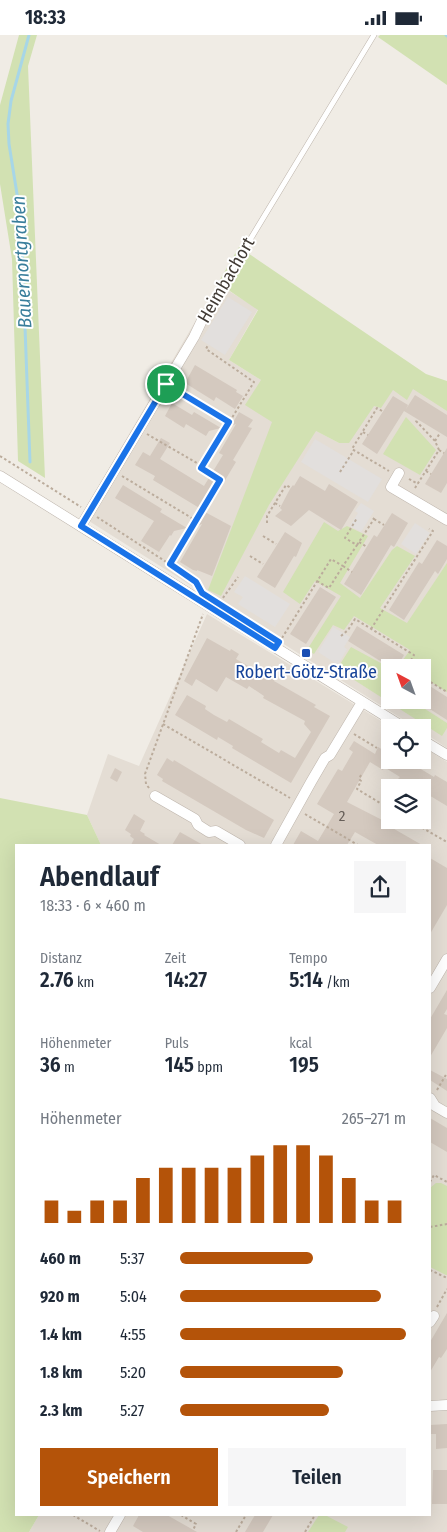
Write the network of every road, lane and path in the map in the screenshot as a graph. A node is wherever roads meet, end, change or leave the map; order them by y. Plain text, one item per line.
1 (374, 35) edge
2 (205, 314) joint
3 (208, 345) dead end
4 (166, 384) junction
5 (382, 411) dead end
6 (417, 419) dead end
7 (229, 422) junction
8 (139, 429) junction
9 (363, 432) junction
10 (440, 433) dead end
11 (368, 435) dead end
12 (436, 441) junction
13 (354, 450) junction
14 (439, 450) junction
15 (444, 453) dead end
16 (0, 456) edge
17 (202, 466) junction
18 (114, 471) junction
19 (340, 471) dead end
20 (426, 471) junction
21 (431, 474) dead end
22 (400, 475) junction
23 (0, 476) edge
24 (418, 484) junction
25 (291, 488) dead end
26 (413, 493) dead end
27 (276, 503) junction
28 (280, 506) dead end
29 (89, 512) junction
30 (357, 518) dead end
31 (196, 520) junction
32 (447, 520) edge
33 (267, 523) dead end
34 (384, 525) dead end
35 (81, 526) junction
36 (429, 529) dead end
37 (262, 536) dead end
38 (359, 542) junction
39 (276, 544) dead end
40 (358, 545) junction
41 (367, 547) dead end
42 (250, 556) dead end
43 (170, 564) junction
44 (264, 564) dead end
45 (343, 566) junction
46 (352, 572) dead end
47 (238, 577) dead end
48 (317, 581) junction
49 (199, 588) dead end
50 (206, 605) junction
51 (224, 607) dead end
52 (371, 629) junction
53 (341, 636) dead end
54 (275, 648) junction
55 (412, 659) edge
56 (431, 682) edge
57 (447, 692) edge
58 (362, 702) junction
59 (390, 719) edge
60 (163, 724) junction
61 (346, 729) junction
62 (431, 745) edge
63 (377, 748) dead end
64 (447, 755) edge
65 (361, 775) dead end
66 (155, 795) joint
67 (381, 804) edge
68 (298, 806) junction
69 (424, 829) edge
70 (447, 843) edge
71 (238, 844) edge
72 (277, 844) edge
73 (356, 844) edge
74 (447, 959) edge
75 (431, 986) edge
76 (447, 1073) edge
77 (431, 1098) edge
78 (447, 1113) edge
79 (431, 1173) edge
80 (434, 1175) junction
81 (431, 1180) edge
82 (447, 1182) edge
83 (447, 1224) edge
84 (431, 1227) edge
85 (431, 1270) edge
86 (447, 1278) edge
87 (447, 1289) edge
88 (432, 1319) edge
89 (447, 1405) edge
90 (431, 1406) edge
91 (75, 1516) edge
92 (119, 1516) edge
93 (182, 1516) edge
94 (245, 1516) edge
95 (315, 1516) edge
96 (193, 1530) dead end
97 (102, 1532) edge
98 (110, 1532) edge
99 (236, 1532) edge
100 (305, 1532) edge

1 - 2 lane, Heimbachort
2 - 4 street, Heimbachort
3 - 7 path
4 - 7 path
4 - 8 street, Heimbachort
5 - 9 path
6 - 12 path
7 - 17 path
8 - 17 path
8 - 18 street, Heimbachort
9 - 11 path
9 - 13 path
10 - 12 path
12 - 14 path
13 - 19 path
13 - 22 path
14 - 15 path
14 - 20 path
16 - 29 path
17 - 31 path
18 - 29 street, Heimbachort
18 - 31 path
20 - 21 path
20 - 24 path
22 - 24 path
22 - 32 street
23 - 35 street
24 - 26 path
25 - 27 path
27 - 28 path
27 - 33 path
29 - 35 street, Heimbachort
29 - 43 path
30 - 40 path
31 - 43 path
34 - 38 path
35 - 50 street
36 - 52 path
37 - 39 path
38 - 40 path
38 - 41 path
40 - 45 path
42 - 44 path
43 - 49 path
45 - 46 path
45 - 48 path
45 - 48 path
47 - 51 path
48 - 54 path
50 - 54 street
50 - 60 path
52 - 53 path
52 - 55 path
54 - 58 street
56 - 57 path
58 - 59 street
58 - 61 street
60 - 66 path
60 - 68 path
61 - 63 path
61 - 68 street
62 - 64 street
65 - 67 path
66 - 71 street
68 - 72 street
68 - 73 path
69 - 70 path
74 - 75 street
76 - 77 path
77 - 78 street
79 - 80 path
80 - 81 path
80 - 82 path
83 - 84 path
85 - 86 path
87 - 88 path
89 - 90 street
91 - 97 path
92 - 98 street
93 - 96 path
94 - 99 path
95 - 100 path

